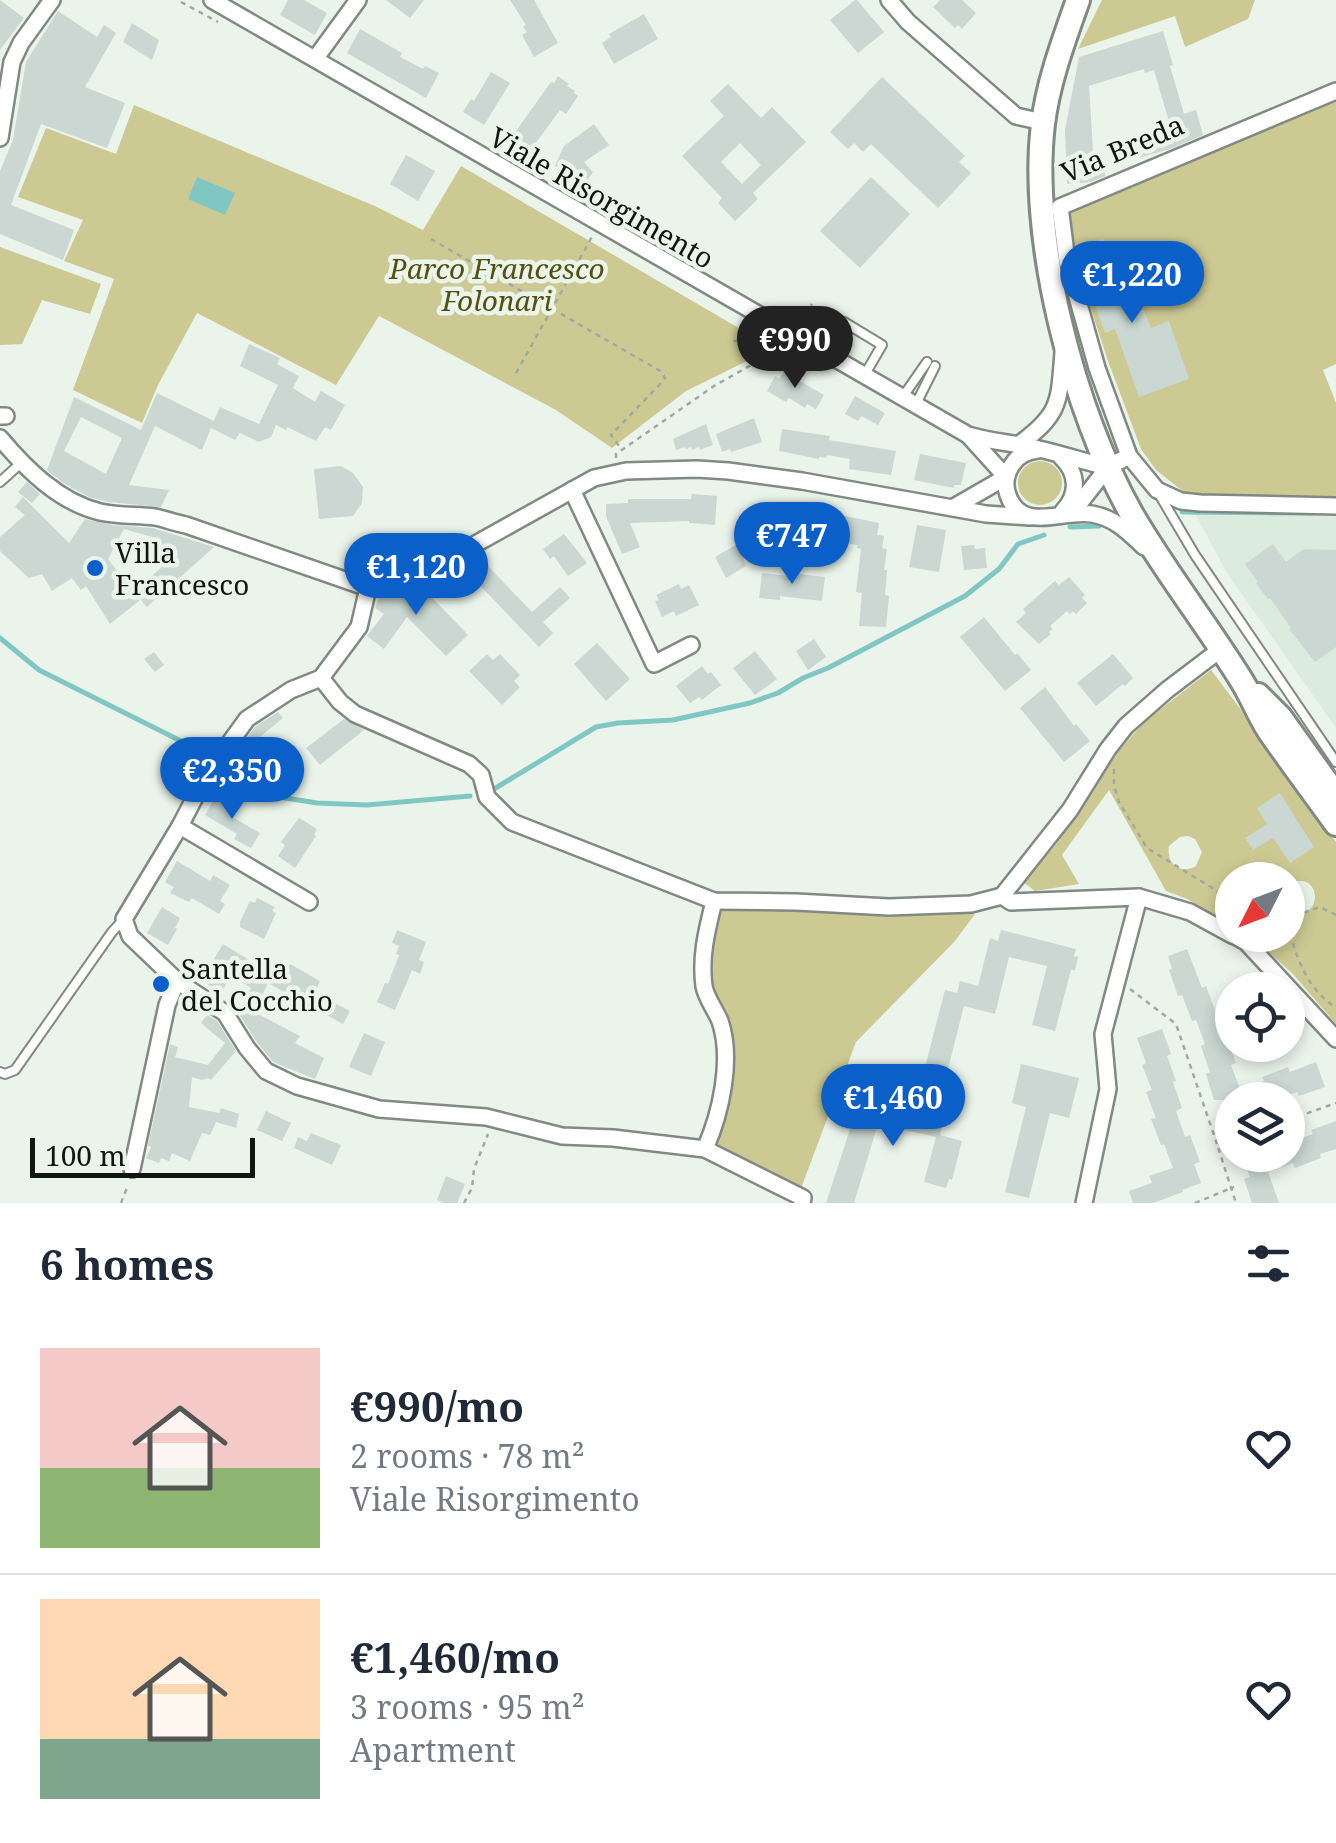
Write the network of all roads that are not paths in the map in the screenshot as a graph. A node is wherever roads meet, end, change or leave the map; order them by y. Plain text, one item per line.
1 (52, 0) edge
2 (358, 0) edge
3 (889, 0) edge
4 (1078, 0) edge
5 (212, 6) edge
6 (315, 60) junction
7 (6, 61) edge
8 (1336, 91) edge
9 (3, 92) edge
10 (1043, 122) junction
11 (0, 138) edge
12 (844, 322) dead end
13 (1065, 338) junction
14 (864, 376) junction
15 (908, 402) junction
16 (968, 435) junction
17 (0, 438) edge
18 (1018, 445) junction
19 (1050, 452) junction
20 (1119, 462) junction
21 (21, 464) junction
22 (1006, 477) junction
23 (0, 482) edge
24 (572, 490) junction
25 (1157, 490) junction
26 (1336, 506) edge
27 (953, 508) junction
28 (1072, 513) junction
29 (1030, 517) junction
30 (1051, 517) junction
31 (1164, 568) junction
32 (368, 588) junction
33 (350, 596) dead end
34 (691, 645) dead end
35 (1220, 649) junction
36 (321, 678) junction
37 (1241, 679) junction
38 (1336, 762) edge
39 (1336, 794) edge
40 (1336, 824) edge
41 (180, 826) junction
42 (1002, 896) junction
43 (1146, 896) junction
44 (308, 902) dead end
45 (714, 902) junction
46 (124, 919) junction
47 (1215, 925) edge
48 (1255, 952) edge
49 (177, 982) junction
50 (1336, 1038) edge
51 (0, 1072) edge
52 (704, 1148) junction
53 (132, 1170) road end
54 (802, 1203) edge
55 (1084, 1203) edge

1 - 7 street
2 - 6 street
3 - 10 street
4 - 10 street, Via Breda
5 - 6 street, Viale Risorgimento
6 - 14 street, Viale Risorgimento
7 - 9 street
8 - 20 street, Via Breda
9 - 11 street
10 - 13 street, Via Breda
12 - 14 lane
13 - 18 street
13 - 20 street, Via Breda
14 - 15 street, Viale Risorgimento
15 - 15 lane
15 - 16 street, Viale Risorgimento
16 - 18 street, Viale Risorgimento
16 - 22 street, Viale Risorgimento
17 - 21 street
18 - 19 street, Viale Risorgimento
19 - 20 street, Viale Risorgimento
19 - 22 street
19 - 30 street
20 - 25 street, Via Breda
20 - 28 street
20 - 31 street, Via Breda
21 - 23 lane
21 - 32 street
22 - 27 street
22 - 29 street, Viale Risorgimento
24 - 27 street
24 - 32 street
24 - 34 street
25 - 26 street
25 - 38 lane
27 - 29 street
28 - 30 street
28 - 31 street
29 - 30 street
31 - 35 street, Via Breda
32 - 33 lane
32 - 36 street
35 - 37 street, Via Breda
35 - 42 street
36 - 41 street
36 - 45 street
37 - 39 street
37 - 40 street
41 - 44 street
41 - 46 street
42 - 43 street
42 - 45 street
43 - 47 street
43 - 55 street
45 - 52 street
46 - 49 street
46 - 51 lane
48 - 50 street
49 - 52 street
49 - 53 street
52 - 54 street

